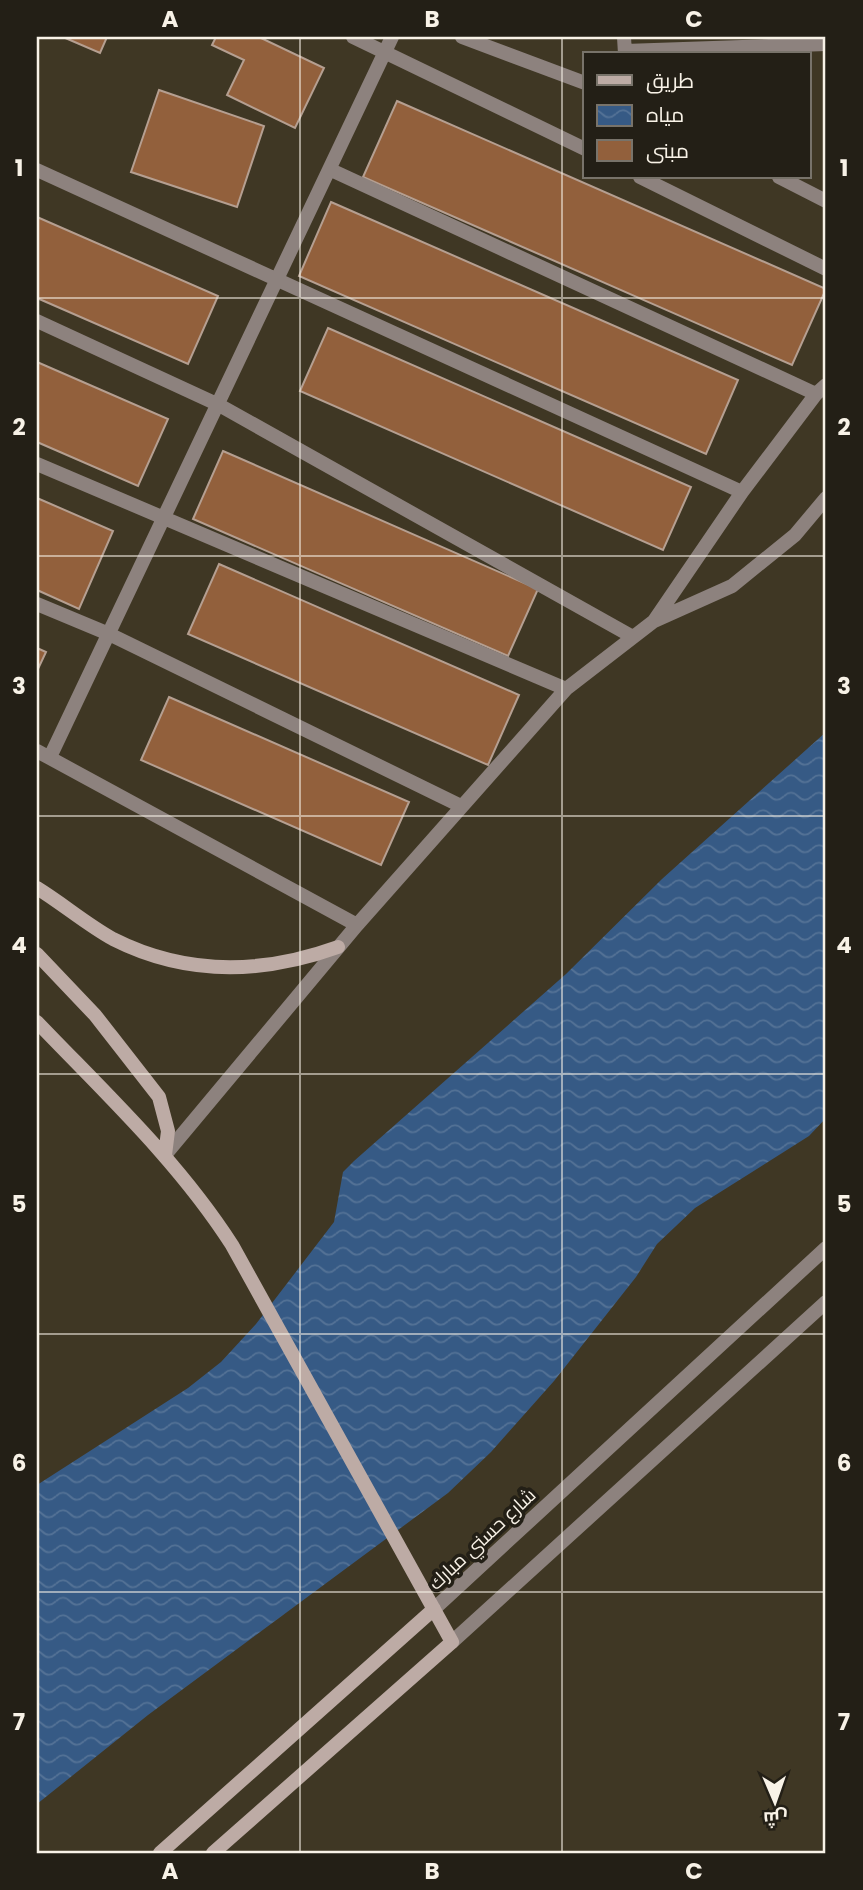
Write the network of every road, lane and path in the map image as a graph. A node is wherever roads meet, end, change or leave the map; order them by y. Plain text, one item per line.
1 (353, 37) edge
2 (392, 37) edge
3 (462, 37) edge
4 (826, 44) edge
5 (625, 47) edge
6 (386, 51) junction
7 (583, 82) edge
8 (583, 148) edge
9 (37, 170) edge
10 (331, 170) junction
11 (642, 178) edge
12 (781, 178) edge
13 (826, 191) edge
14 (826, 200) edge
15 (826, 269) edge
16 (279, 280) junction
17 (37, 321) edge
18 (821, 389) edge
19 (219, 405) junction
20 (37, 464) edge
21 (743, 492) junction
22 (826, 498) edge
23 (164, 519) junction
24 (37, 604) edge
25 (654, 621) junction
26 (109, 634) junction
27 (633, 637) junction
28 (566, 689) junction
29 (43, 754) edge
30 (461, 806) junction
31 (37, 888) edge
32 (357, 925) junction
33 (338, 947) junction
34 (37, 954) edge
35 (37, 1022) edge
36 (165, 1155) junction
37 (826, 1248) edge
38 (826, 1302) edge
39 (435, 1609) junction
40 (453, 1642) junction
41 (160, 1853) edge
42 (213, 1853) edge

1 - 6 street
2 - 6 street
3 - 7 street
4 - 5 street
6 - 8 street
6 - 10 street
9 - 16 street
10 - 16 street
10 - 18 street
11 - 15 street
12 - 14 street
13 - 14 street
16 - 19 street
16 - 21 street
17 - 19 street
18 - 21 street
19 - 23 street
19 - 27 street
20 - 23 street
21 - 25 street
22 - 25 street
23 - 26 street
23 - 28 street
24 - 26 street
25 - 27 street
26 - 29 street
26 - 30 street
27 - 28 street
28 - 30 street
29 - 32 street
30 - 32 street
31 - 33 main road
32 - 33 street
33 - 36 street
34 - 36 main road
35 - 36 main road
36 - 39 main road
37 - 39 street, شارع حسني مبارك
38 - 40 street
39 - 40 main road
39 - 41 main road, شارع حسني مبارك
40 - 42 main road

